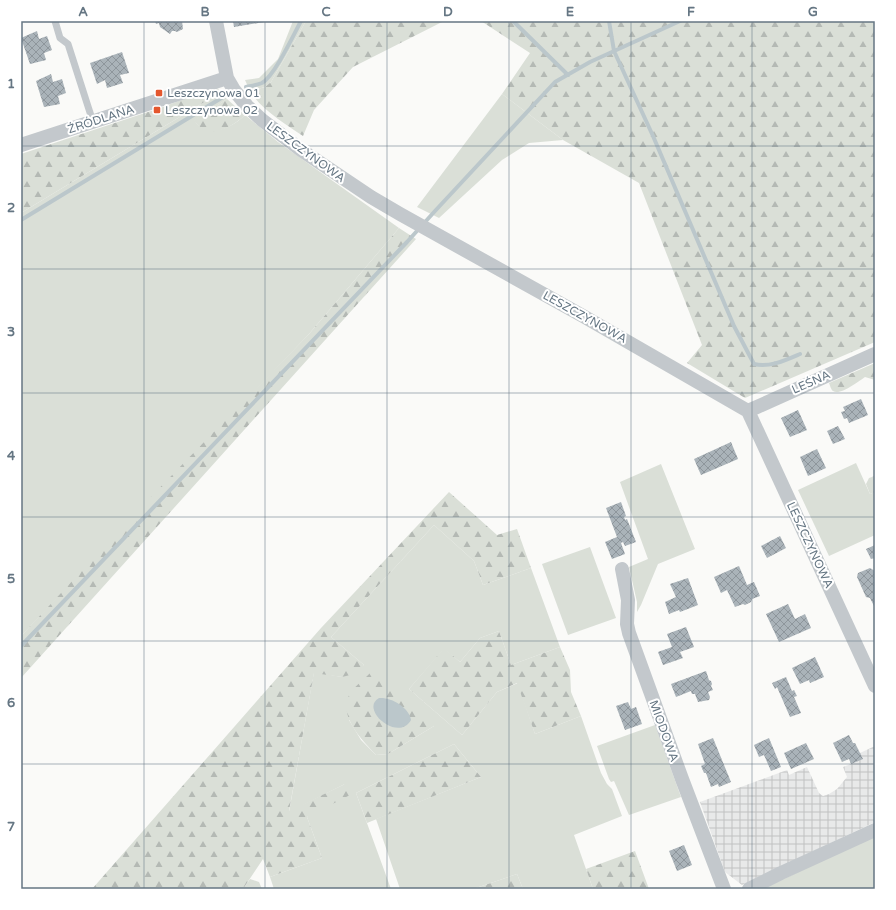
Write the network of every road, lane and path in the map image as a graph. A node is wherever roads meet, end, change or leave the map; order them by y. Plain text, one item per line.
1 (55, 21) edge
2 (216, 21) edge
3 (228, 78) junction
4 (93, 122) junction
5 (21, 145) edge
6 (875, 354) edge
7 (748, 411) junction
8 (622, 569) dead end
9 (875, 686) edge
10 (875, 830) edge
11 (724, 889) edge
12 (749, 889) edge

1 - 4 lane
2 - 3 street, LESZCZYNOWA
3 - 4 street, ŹRÓDLANA
3 - 7 street, LESZCZYNOWA
4 - 5 street, ŹRÓDLANA
6 - 7 street, LEŚNA
7 - 9 street, LESZCZYNOWA
8 - 11 street, MIODOWA
10 - 12 street

